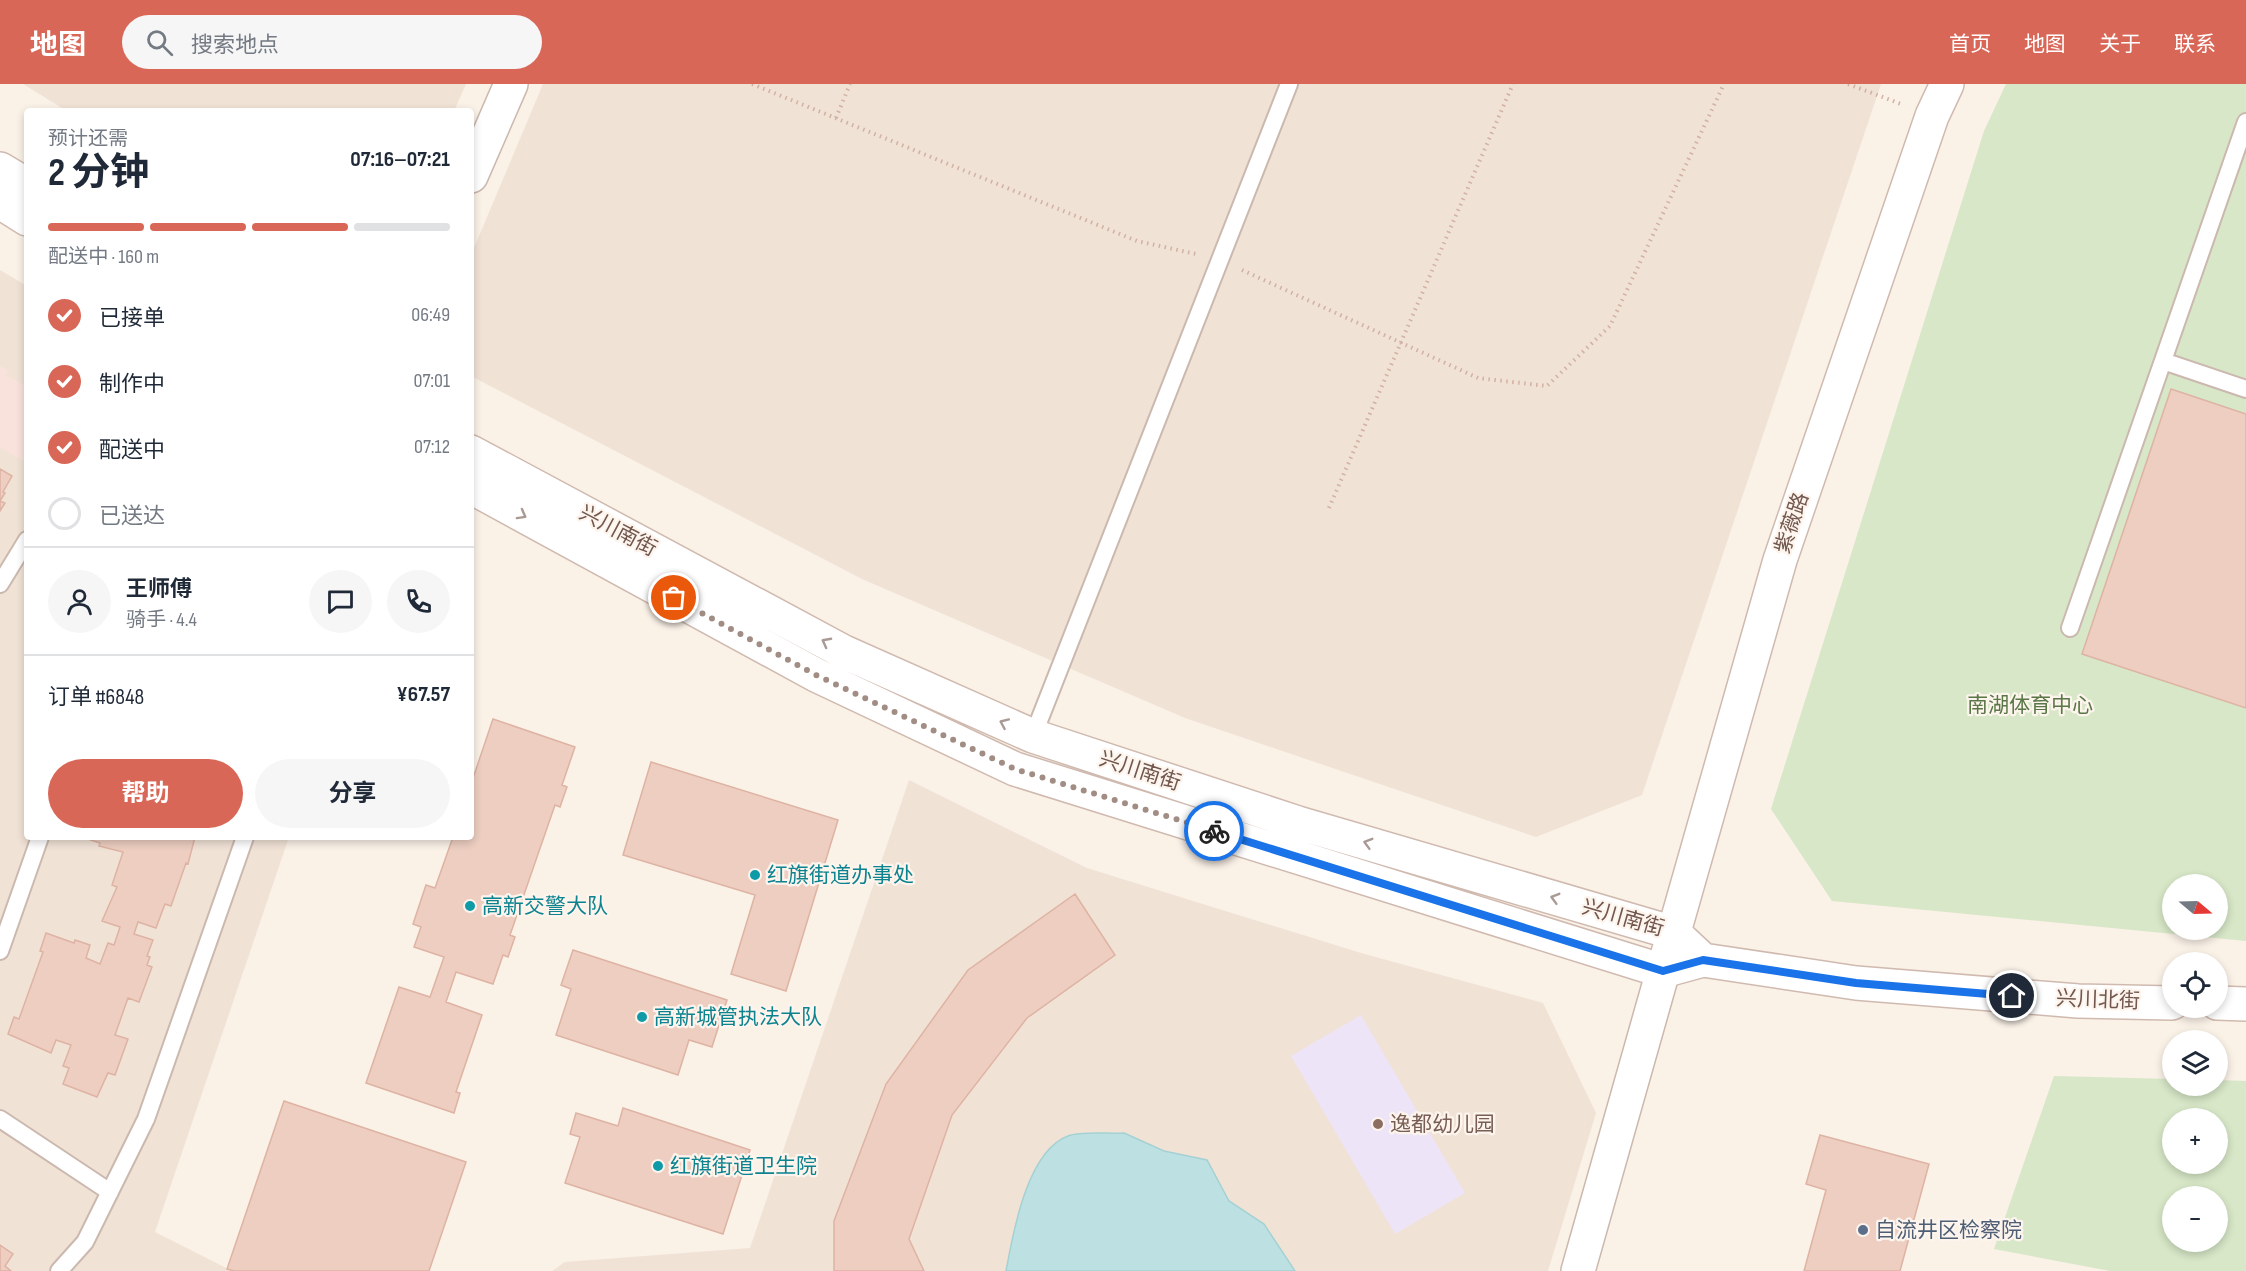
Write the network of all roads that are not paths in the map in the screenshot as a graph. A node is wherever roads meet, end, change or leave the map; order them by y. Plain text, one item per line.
1 (511, 84) edge
2 (1289, 84) edge
3 (1947, 84) edge
4 (2246, 122) edge
5 (0, 169) edge
6 (474, 169) edge
7 (24, 184) edge
8 (0, 202) edge
9 (24, 217) edge
10 (2163, 361) junction
11 (2246, 388) edge
12 (474, 454) edge
13 (474, 489) edge
14 (24, 545) edge
15 (0, 584) edge
16 (2070, 628) dead end
17 (1033, 736) junction
18 (39, 840) edge
19 (244, 840) edge
20 (1674, 933) junction
21 (0, 951) edge
22 (1703, 960) junction
23 (1663, 971) junction
24 (2162, 1003) edge
25 (2228, 1003) edge
26 (2246, 1004) edge
27 (0, 1119) edge
28 (110, 1192) junction
29 (59, 1271) edge
30 (1578, 1271) edge

1 - 6 street
2 - 17 lane
3 - 20 street, 紫薇路
4 - 10 lane
5 - 7 street
8 - 9 street
10 - 11 lane
10 - 16 lane
17 -> 12 street, 兴川南街
13 -> 23 street, 兴川南街
14 - 15 lane
20 -> 17 street, 兴川南街
18 - 21 lane
19 - 28 lane
20 - 22 street, 兴川南街
20 - 23 street, 紫薇路
22 - 23 street, 兴川南街
22 - 24 street, 兴川北街
23 - 30 street, 紫薇路
25 - 26 street
27 - 28 lane
28 - 29 lane

